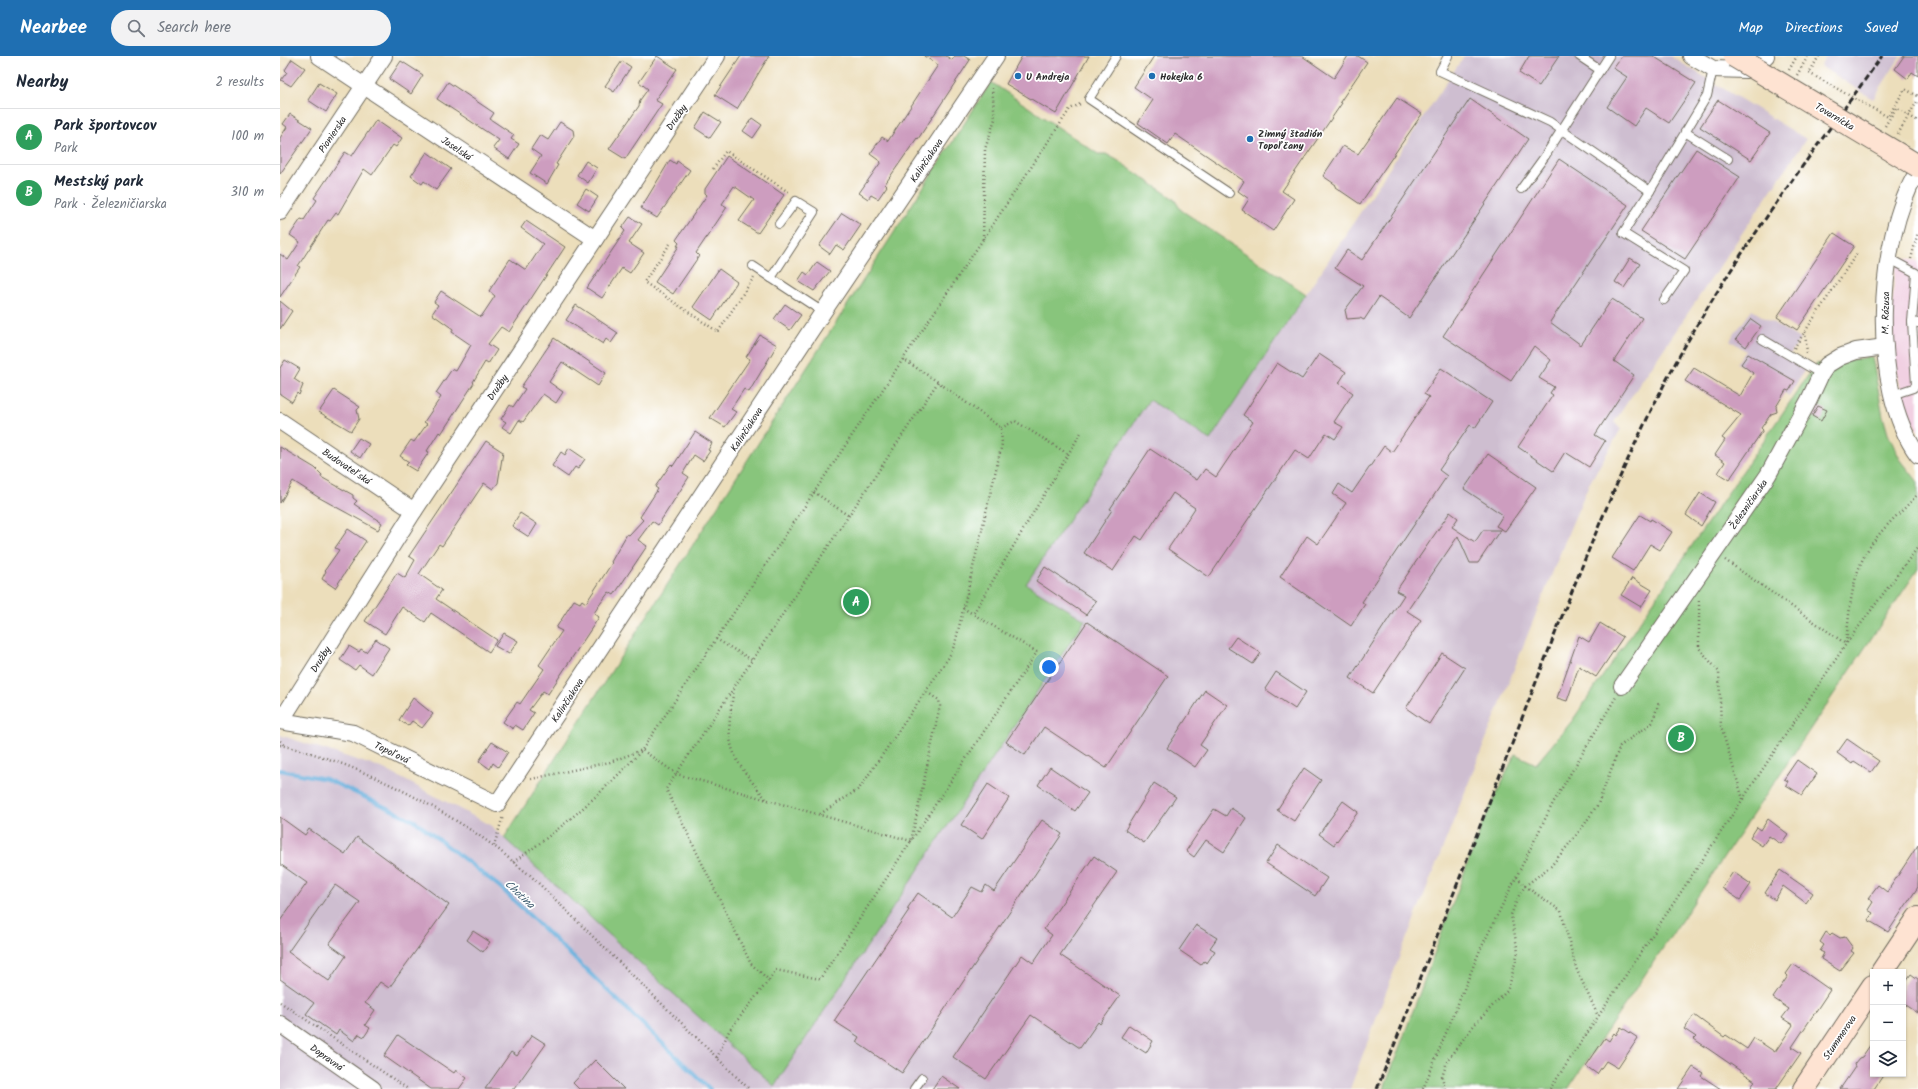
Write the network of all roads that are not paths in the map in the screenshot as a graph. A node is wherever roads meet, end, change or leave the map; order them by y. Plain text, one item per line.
1 (319, 56) edge
2 (384, 56) edge
3 (717, 56) edge
4 (1116, 56) edge
5 (1448, 56) edge
6 (1579, 56) edge
7 (1609, 56) edge
8 (1691, 56) edge
9 (1734, 56) edge
10 (1766, 56) edge
11 (993, 61) edge
12 (1713, 69) junction
13 (1600, 70) junction
14 (364, 86) junction
15 (1562, 130) junction
16 (1685, 132) junction
17 (1728, 159) dead end
18 (1916, 177) edge
19 (1521, 189) dead end
20 (1650, 191) junction
21 (1229, 193) dead end
22 (280, 212) edge
23 (779, 224) dead end
24 (595, 239) junction
25 (1888, 258) junction
26 (756, 268) road end
27 (1917, 273) edge
28 (771, 278) junction
29 (1664, 300) dead end
30 (823, 312) junction
31 (1915, 322) edge
32 (1762, 339) dead end
33 (1885, 347) junction
34 (1814, 370) junction
35 (1917, 384) edge
36 (1892, 395) junction
37 (280, 421) edge
38 (1918, 455) edge
39 (414, 511) junction
40 (1622, 686) road end
41 (280, 721) edge
42 (497, 804) joint
43 (1918, 918) edge
44 (1884, 969) edge
45 (1870, 990) edge
46 (280, 1024) edge
47 (922, 1078) dead end
48 (374, 1089) edge
49 (914, 1089) edge
50 (1804, 1089) edge

1 - 14 street, Jaselská
2 - 14 street, Pionierska
3 - 24 street, Družby
4 - 21 lane
5 - 15 lane
6 - 13 lane
7 - 13 lane
8 - 12 street
9 - 18 main road, Tovarnícka, bridge
10 - 12 street
11 - 30 street, Kalinčiakova
12 - 16 lane
13 - 15 lane
14 - 22 street, Pionierska
14 - 24 street, Jaselská
15 - 19 lane
15 - 20 lane
16 - 17 lane
16 - 20 lane
18 - 25 street, M. Rázusa
20 - 29 lane
23 - 28 lane
24 - 39 street, Družby
25 - 27 lane
25 - 33 street, M. Rázusa
26 - 28 lane
27 - 31 lane
28 - 30 lane
30 - 42 street, Kalinčiakova
31 - 35 lane
32 - 34 lane
33 - 34 street, Železničiarska
33 - 36 street, M. Rázusa
34 - 40 street, Železničiarska
35 - 36 lane
36 - 38 street, M. Rázusa
37 - 39 street, Budovateľská
39 - 41 street, Družby
41 - 42 street, Topoľová
43 - 44 main road
45 - 50 main road, Stummerova
46 - 48 street, Dopravná
47 - 49 lane

